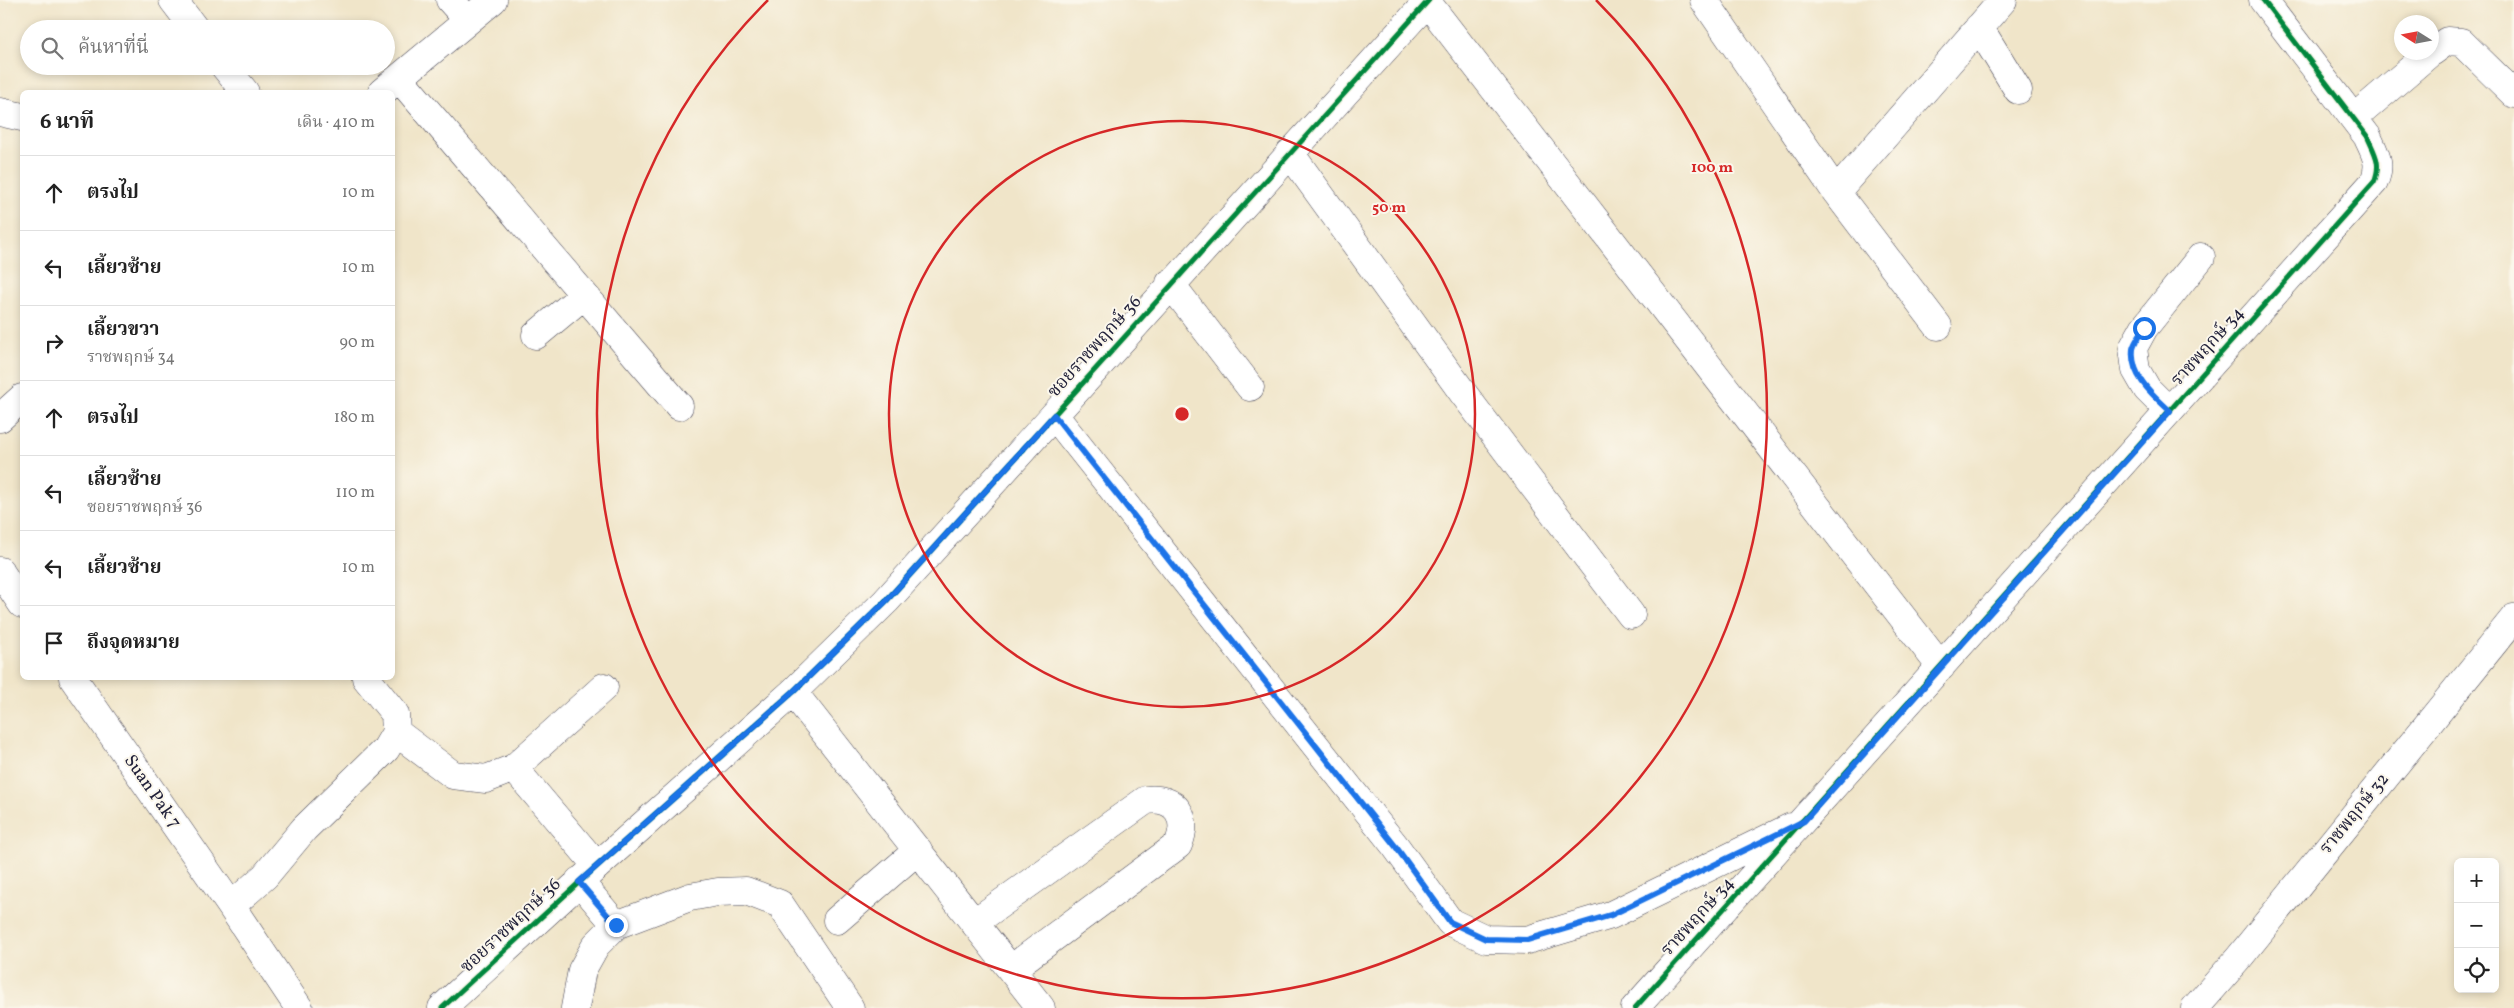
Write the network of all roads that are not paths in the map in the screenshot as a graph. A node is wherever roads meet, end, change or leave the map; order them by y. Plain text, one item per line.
1 (173, 0) edge
2 (450, 0) edge
3 (493, 0) edge
4 (1704, 0) edge
5 (2002, 0) edge
6 (2263, 0) edge
7 (1428, 1) edge
8 (188, 20) edge
9 (468, 20) junction
10 (1979, 27) junction
11 (2439, 46) edge
12 (2422, 60) edge
13 (231, 75) edge
14 (390, 85) edge
15 (243, 90) edge
16 (395, 90) edge
17 (2018, 90) dead end
18 (2514, 94) edge
19 (0, 112) edge
20 (20, 117) edge
21 (2354, 118) junction
22 (1290, 153) junction
23 (1836, 192) junction
24 (2201, 257) dead end
25 (1170, 284) junction
26 (584, 295) junction
27 (1938, 326) dead end
28 (536, 335) dead end
29 (1250, 387) dead end
30 (20, 400) edge
31 (679, 406) dead end
32 (2170, 411) junction
33 (1054, 415) junction
34 (0, 418) edge
35 (0, 571) edge
36 (20, 601) edge
37 (1631, 615) dead end
38 (2514, 618) edge
39 (1941, 667) junction
40 (74, 680) edge
41 (368, 680) edge
42 (604, 687) dead end
43 (793, 692) junction
44 (396, 732) junction
45 (514, 768) junction
46 (1804, 821) junction
47 (918, 850) junction
48 (588, 874) junction
49 (231, 906) junction
50 (837, 920) dead end
51 (975, 922) junction
52 (616, 925) junction
53 (1011, 969) junction
54 (300, 1008) edge
55 (442, 1008) edge
56 (575, 1008) edge
57 (850, 1008) edge
58 (1042, 1008) edge
59 (1635, 1008) edge
60 (2194, 1008) edge

1 - 8 street
2 - 9 street
3 - 9 street
4 - 23 street
5 - 10 street
6 - 21 street, ราชพฤกษ์ 34
7 - 22 street, ซอยราชพฤกษ์ 36
7 - 39 street
9 - 14 street
10 - 17 street
10 - 23 street
11 - 18 street
12 - 21 street
13 - 15 street
16 - 26 street
19 - 20 street
21 - 32 street, ราชพฤกษ์ 34
22 - 25 street, ซอยราชพฤกษ์ 36
22 - 37 street
23 - 27 street
24 - 32 street
25 - 29 street
25 - 33 street, ซอยราชพฤกษ์ 36
26 - 28 street
26 - 31 street
30 - 34 street
32 - 39 street, ราชพฤกษ์ 34
33 - 43 street, ซอยราชพฤกษ์ 36
33 - 46 street
35 - 36 street
38 - 60 street, ราชพฤกษ์ 32
39 - 46 street, ราชพฤกษ์ 34
40 - 49 street, Suan Pak 7
41 - 44 street
42 - 45 street
43 - 47 street
43 - 48 street, ซอยราชพฤกษ์ 36
44 - 45 street
44 - 49 street
45 - 48 street
46 - 59 street, ราชพฤกษ์ 34
47 - 50 street
47 - 51 street
48 - 52 street
48 - 55 street, ซอยราชพฤกษ์ 36
49 - 54 street, Suan Pak 7
51 - 53 street
51 - 53 street
52 - 56 street
52 - 57 street
53 - 58 street

